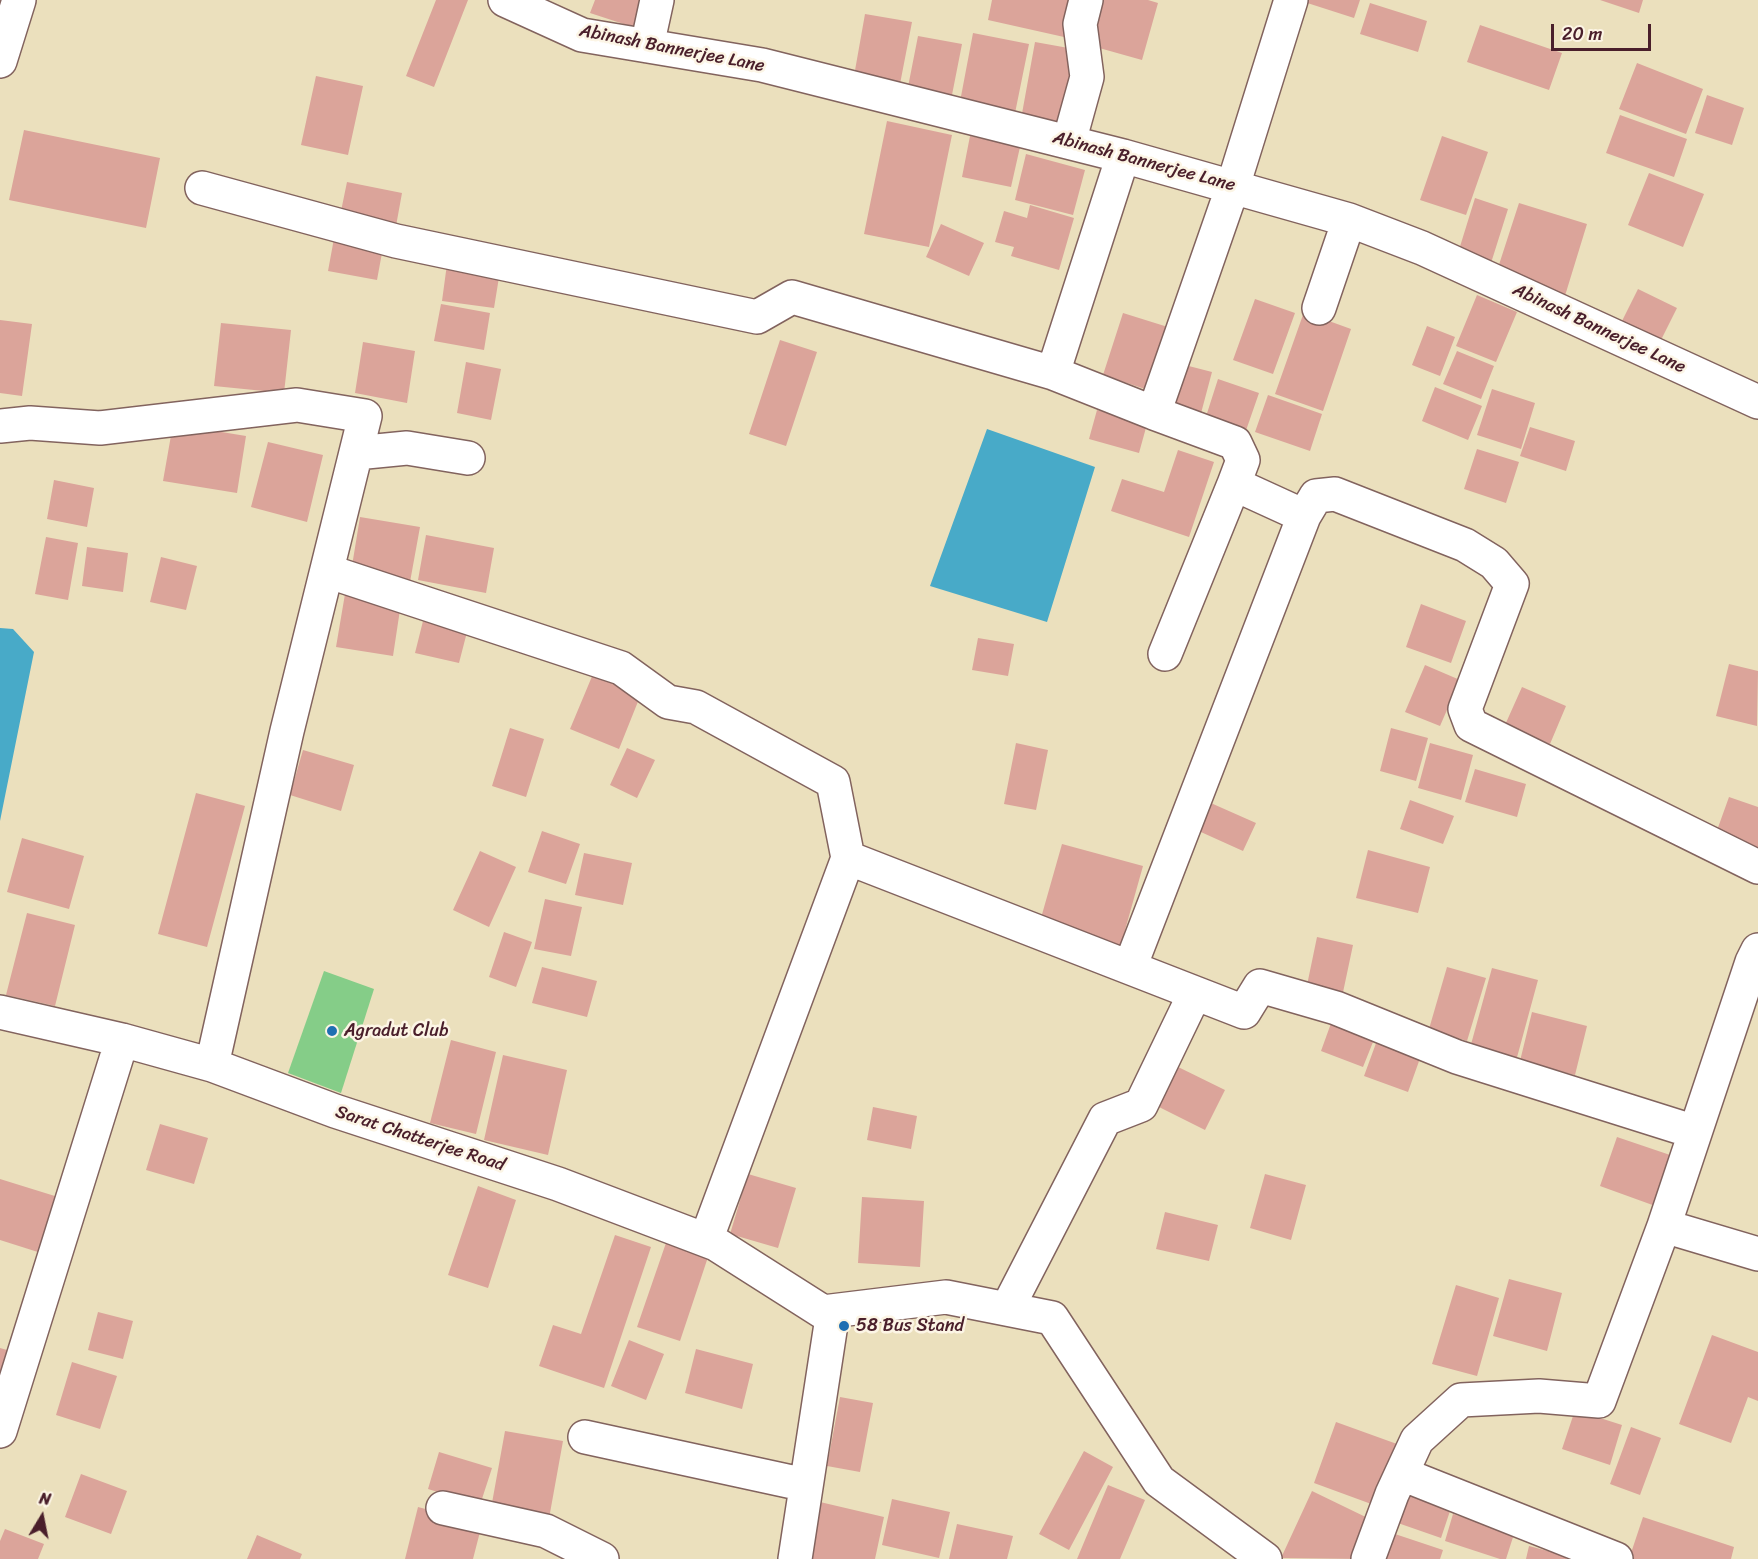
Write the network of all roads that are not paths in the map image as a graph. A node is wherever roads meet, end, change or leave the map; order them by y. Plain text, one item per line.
1 (19, 0) edge
2 (505, 0) edge
3 (657, 0) edge
4 (1086, 0) edge
5 (1292, 0) edge
6 (647, 46) junction
7 (0, 62) edge
8 (1069, 142) junction
9 (1123, 156) junction
10 (1233, 186) junction
11 (202, 188) dead end
12 (1349, 220) junction
13 (1319, 308) dead end
14 (1053, 373) junction
15 (1758, 402) edge
16 (1154, 413) junction
17 (0, 426) edge
18 (356, 453) junction
19 (468, 458) dead end
20 (1234, 484) junction
21 (1304, 516) junction
22 (327, 571) junction
23 (1165, 654) dead end
24 (848, 858) junction
25 (1758, 867) edge
26 (1758, 950) edge
27 (1130, 968) junction
28 (1195, 993) junction
29 (0, 1012) edge
30 (123, 1040) junction
31 (212, 1065) junction
32 (1695, 1132) junction
33 (1664, 1226) junction
34 (706, 1240) junction
35 (1758, 1254) edge
36 (1007, 1309) junction
37 (828, 1311) junction
38 (0, 1431) edge
39 (585, 1437) dead end
40 (1402, 1474) junction
41 (806, 1485) junction
42 (442, 1508) dead end
43 (602, 1559) edge
44 (795, 1559) edge
45 (1265, 1559) edge
46 (1368, 1559) edge
47 (1616, 1559) edge

1 - 7 street
2 - 6 street, Abinash Bannerjee Lane
3 - 6 street
4 - 8 street
5 - 10 street
6 - 8 street, Abinash Bannerjee Lane
8 - 9 street, Abinash Bannerjee Lane
9 - 10 street, Abinash Bannerjee Lane
9 - 14 street
10 - 12 street, Abinash Bannerjee Lane
10 - 16 street
11 - 14 street
12 - 13 street
12 - 15 street, Abinash Bannerjee Lane
14 - 16 street
16 - 20 street
17 - 18 street
18 - 19 street
18 - 22 street
20 - 21 street
20 - 23 street
21 - 25 street
21 - 27 street
22 - 24 street
22 - 31 street
24 - 27 street
24 - 34 street
26 - 32 street
27 - 28 street
28 - 32 street
28 - 36 street
29 - 30 street, Sarat Chatterjee Road
30 - 31 street, Sarat Chatterjee Road
30 - 38 street
31 - 34 street, Sarat Chatterjee Road
32 - 33 street
33 - 35 street
33 - 40 street
34 - 37 street, Sarat Chatterjee Road
36 - 37 street
36 - 45 street
37 - 41 street
39 - 41 street
40 - 46 street
40 - 47 street
41 - 44 street
42 - 43 street

